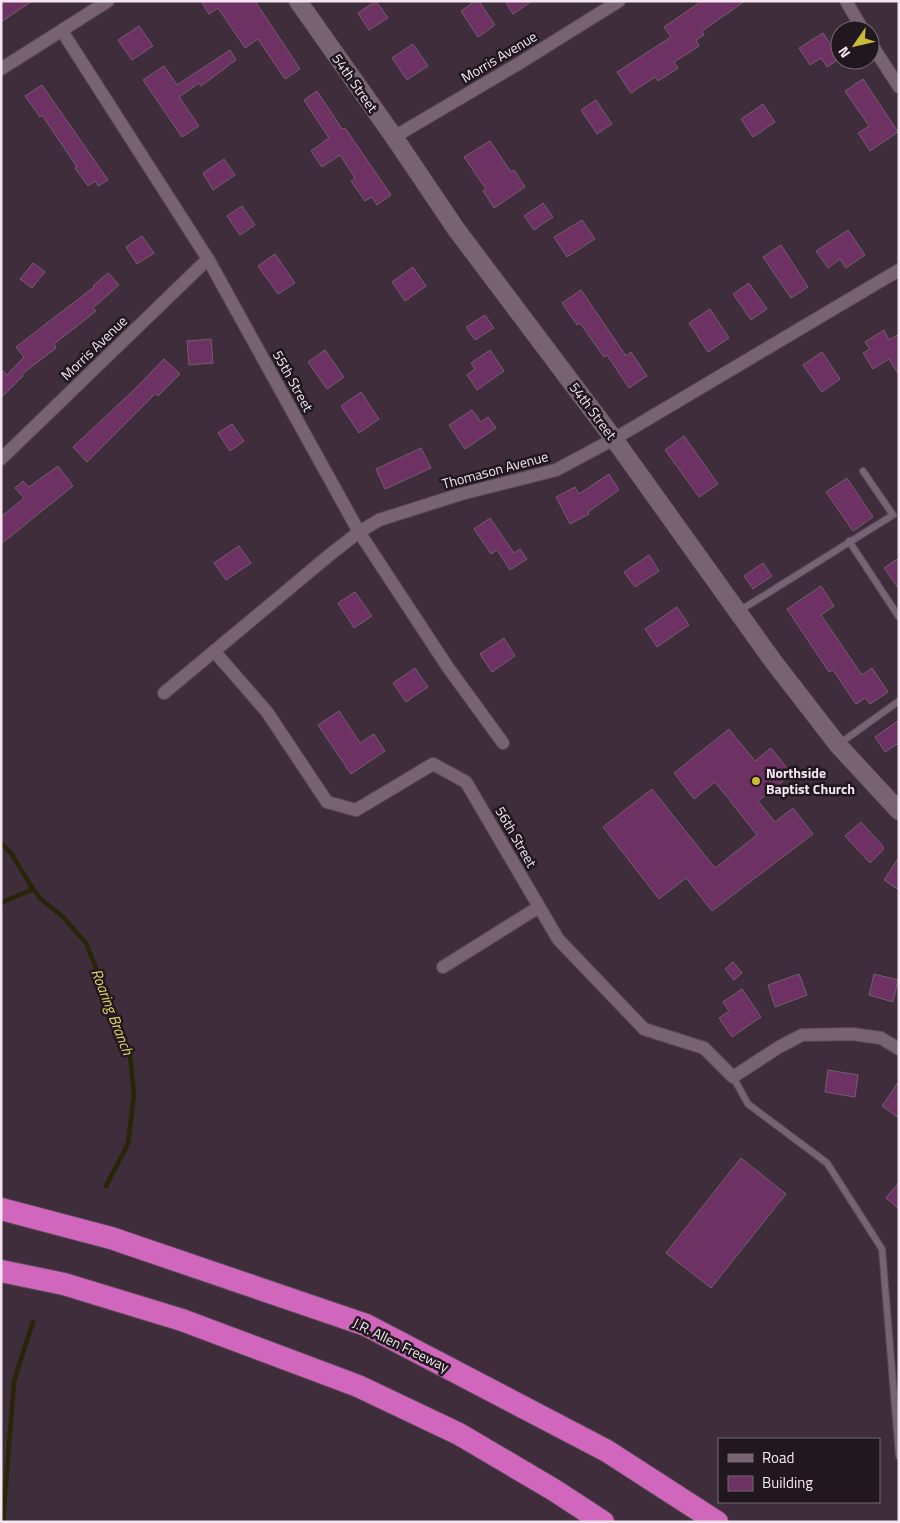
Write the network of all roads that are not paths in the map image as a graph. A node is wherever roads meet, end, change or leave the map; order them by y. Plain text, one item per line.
1 (108, 1) edge
2 (298, 1) edge
3 (619, 1) edge
4 (846, 1) edge
5 (857, 20) edge
6 (62, 31) junction
7 (880, 58) edge
8 (1, 69) edge
9 (899, 87) edge
10 (394, 137) junction
11 (208, 259) junction
12 (899, 270) edge
13 (614, 439) junction
14 (1, 459) edge
15 (864, 471) dead end
16 (359, 532) junction
17 (849, 541) junction
18 (738, 611) junction
19 (898, 614) edge
20 (214, 651) junction
21 (164, 694) dead end
22 (899, 701) edge
23 (502, 743) dead end
24 (838, 745) junction
25 (899, 811) edge
26 (540, 907) junction
27 (443, 967) dead end
28 (899, 1049) edge
29 (733, 1078) junction
30 (1, 1209) edge
31 (4, 1272) edge
32 (899, 1456) edge
33 (603, 1522) edge
34 (717, 1522) edge

1 - 6 street
2 - 10 main road, 54th Street
3 - 10 street, Morris Avenue
4 - 5 street
6 - 8 street
6 - 11 street, 55th Street
7 - 9 street
10 - 13 main road, 54th Street
11 - 14 street, Morris Avenue
11 - 16 street, 55th Street
12 - 13 street, Thomason Avenue
13 - 16 street, Thomason Avenue
13 - 18 main road, 54th Street
15 - 17 lane
16 - 20 street, Thomason Avenue
16 - 23 street, 55th Street
17 - 18 lane
17 - 19 lane
18 - 24 main road, 54th Street
20 - 21 street, Thomason Avenue
20 - 26 street, 56th Street
22 - 24 lane
24 - 25 main road, 54th Street
26 - 27 street
26 - 29 street, 56th Street
28 - 29 street
29 - 32 lane
30 - 34 highway, J.R. Allen Freeway
31 - 33 highway

